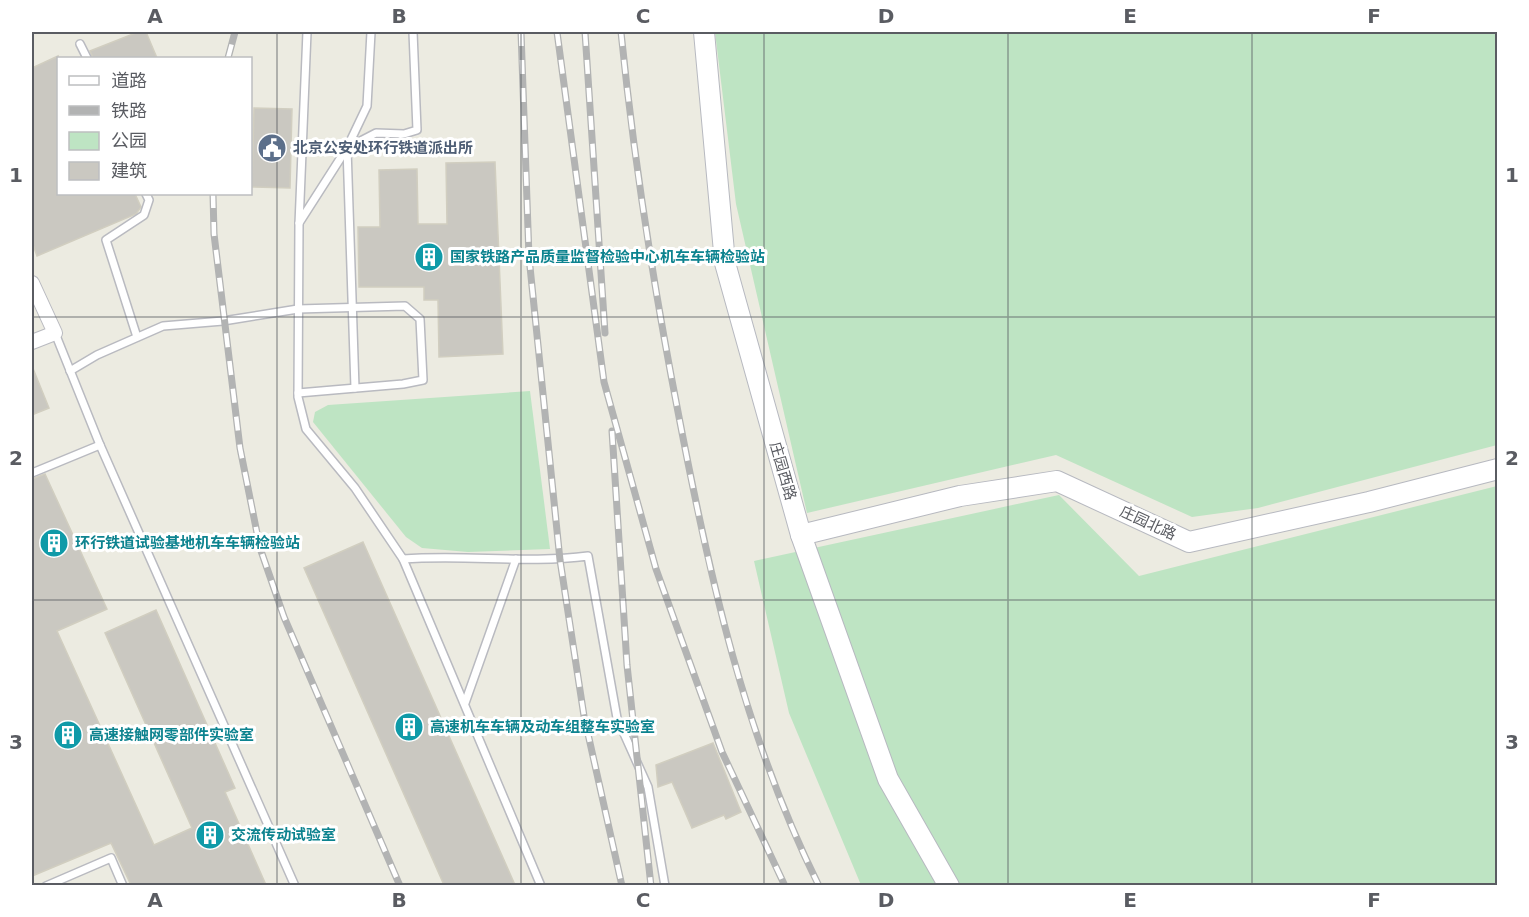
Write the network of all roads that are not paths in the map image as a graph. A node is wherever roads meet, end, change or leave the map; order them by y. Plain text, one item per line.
1 (307, 32) edge
2 (370, 32) edge
3 (413, 32) edge
4 (704, 32) edge
5 (80, 44) dead end
6 (86, 57) edge
7 (347, 148) junction
8 (146, 195) edge
9 (299, 224) junction
10 (32, 283) edge
11 (352, 307) junction
12 (298, 309) junction
13 (55, 333) junction
14 (137, 337) junction
15 (32, 342) edge
16 (70, 371) junction
17 (355, 388) junction
18 (298, 393) junction
19 (100, 445) junction
20 (1497, 469) edge
21 (32, 473) edge
22 (801, 535) junction
23 (403, 559) junction
24 (516, 559) junction
25 (465, 704) junction
26 (46, 885) edge
27 (123, 885) edge
28 (295, 885) edge
29 (541, 885) edge
30 (665, 885) edge
31 (949, 885) edge

1 - 9 lane
2 - 7 lane
3 - 7 lane
4 - 22 street, 庄园西路
5 - 6 lane
7 - 9 lane
7 - 11 lane
8 - 14 lane
9 - 12 lane
10 - 13 street
11 - 12 lane
11 - 17 lane
11 - 17 lane
12 - 14 lane
12 - 18 lane
13 - 15 street
13 - 16 lane
14 - 16 lane
16 - 19 lane
17 - 18 lane
18 - 23 lane
19 - 21 lane
19 - 28 lane
20 - 22 street, 庄园北路
22 - 31 street, 庄园西路
23 - 24 lane
23 - 25 lane
24 - 25 lane
24 - 30 lane
25 - 29 lane
26 - 27 lane

